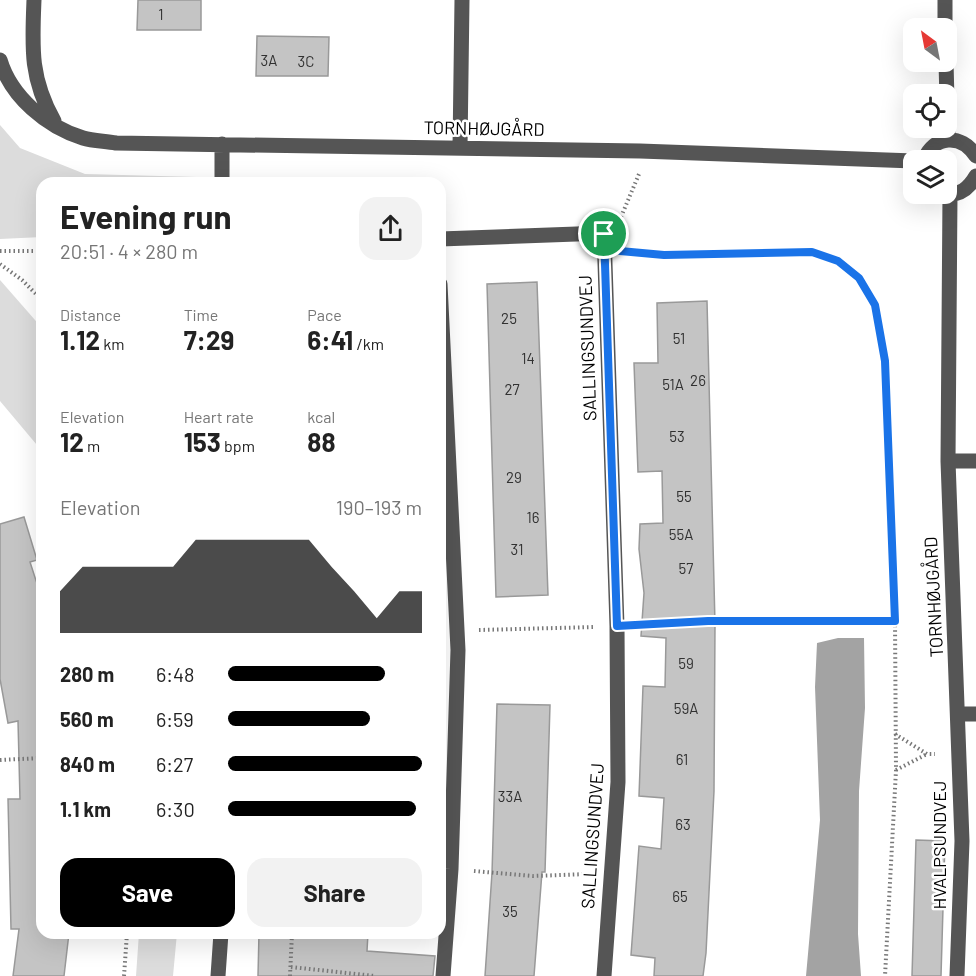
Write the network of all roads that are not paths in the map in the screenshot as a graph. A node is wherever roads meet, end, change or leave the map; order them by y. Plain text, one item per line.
1 (34, 0) edge
2 (462, 0) edge
3 (945, 0) edge
4 (945, 18) edge
5 (0, 60) edge
6 (946, 72) edge
7 (56, 126) junction
8 (948, 139) junction
9 (222, 144) junction
10 (460, 148) junction
11 (928, 150) edge
12 (976, 156) edge
13 (903, 161) edge
14 (976, 176) edge
15 (222, 177) edge
16 (957, 193) edge
17 (948, 204) edge
18 (446, 239) edge
19 (446, 400) edge
20 (976, 460) edge
21 (948, 461) junction
22 (959, 714) junction
23 (976, 714) edge
24 (446, 936) edge
25 (221, 939) edge
26 (446, 939) edge
27 (218, 976) edge
28 (443, 976) edge
29 (604, 976) edge
30 (957, 976) edge

1 - 7 street
2 - 10 street
3 - 4 street
5 - 7 street, TORNHØJGÅRD
6 - 8 street
7 - 9 street, TORNHØJGÅRD
8 - 11 street
8 - 12 street
9 - 10 street, TORNHØJGÅRD
9 - 15 street
10 - 13 street, TORNHØJGÅRD
14 - 16 street
17 - 21 street, TORNHØJGÅRD
18 - 29 street, SALLINGSUNDVEJ
19 - 24 street
20 - 21 street
21 - 22 street, TORNHØJGÅRD
22 - 23 street
22 - 30 street, HVALPSUNDVEJ
25 - 27 street
26 - 28 street

